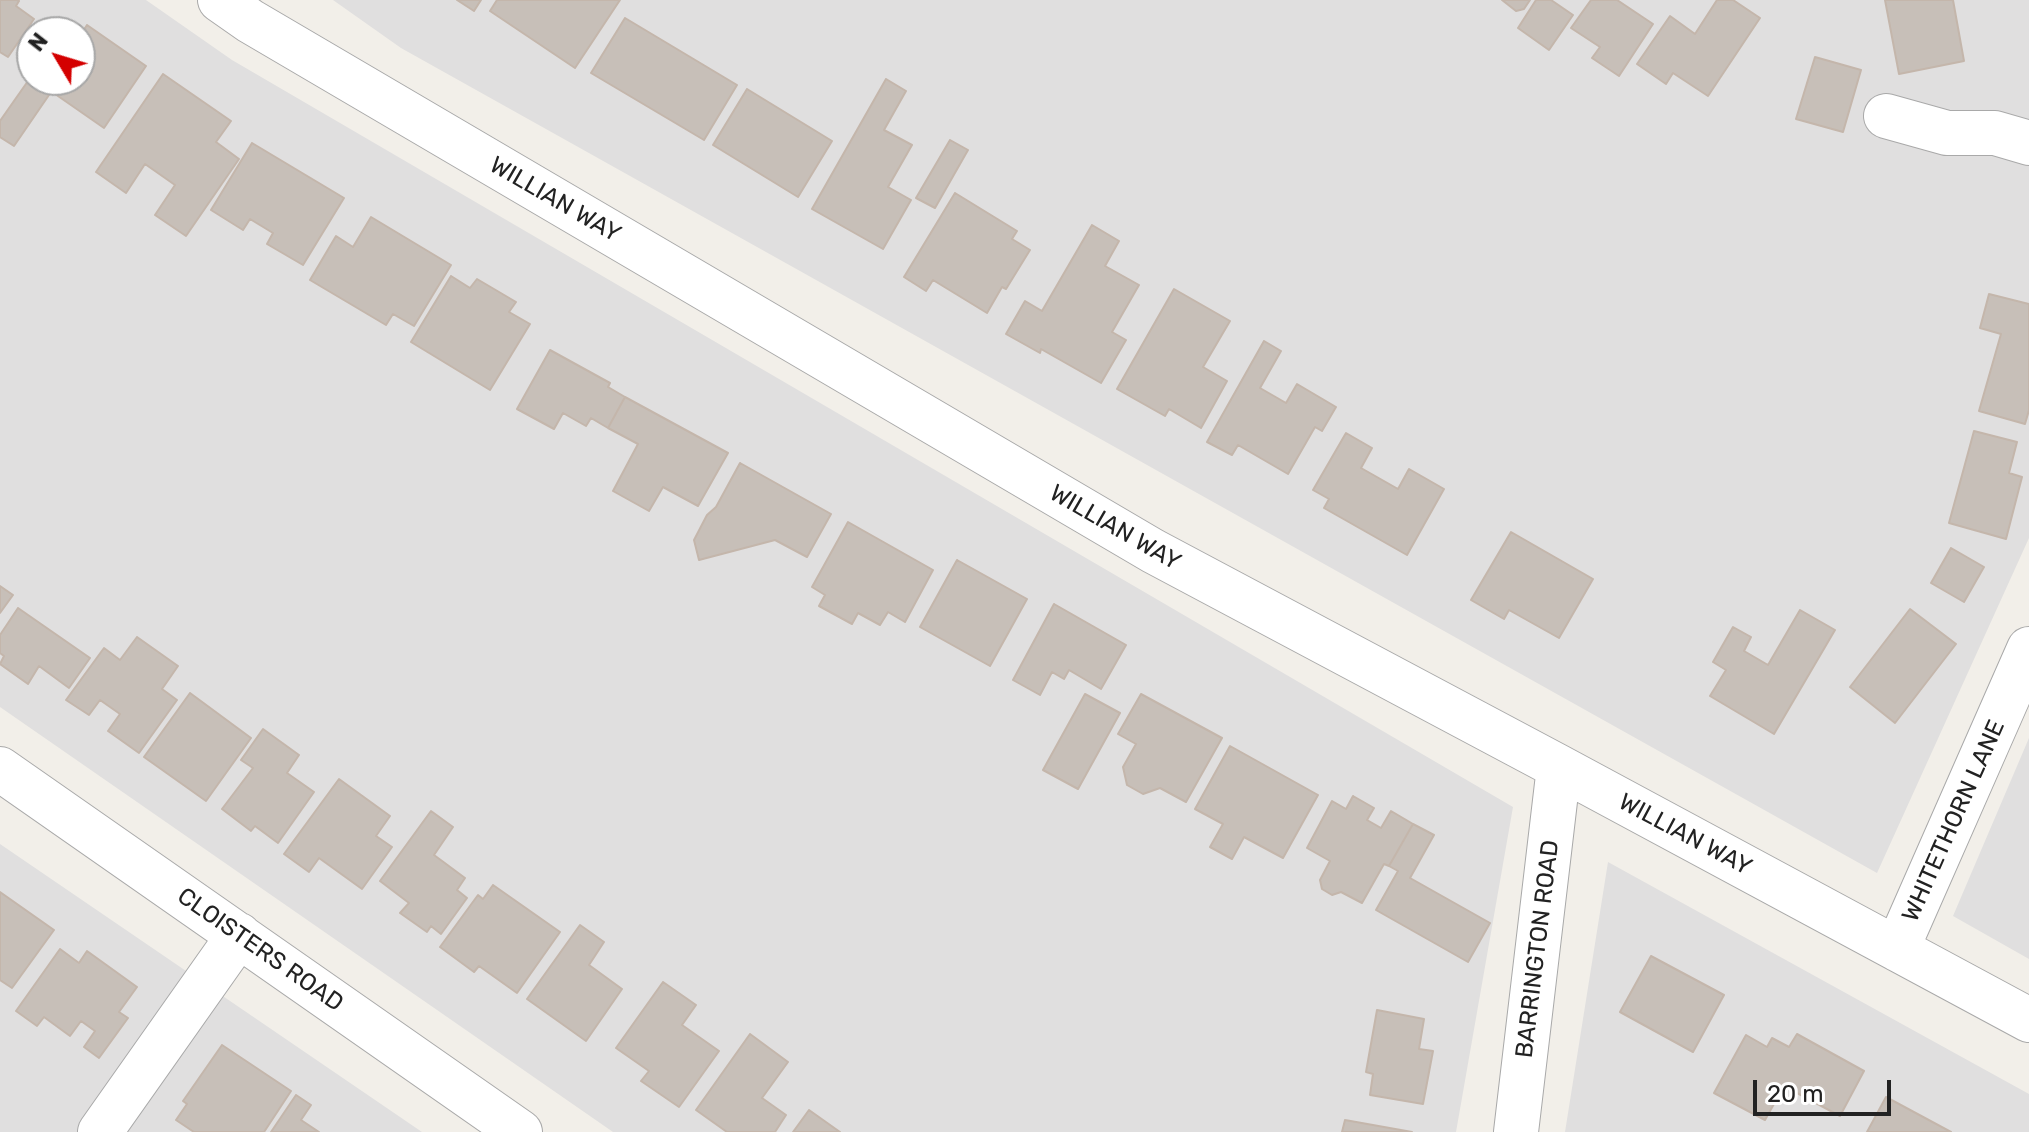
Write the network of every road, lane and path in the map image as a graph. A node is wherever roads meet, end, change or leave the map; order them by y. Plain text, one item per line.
1 (220, 0) edge
2 (1886, 116) dead end
3 (2029, 143) edge
4 (2029, 649) edge
5 (1559, 767) junction
6 (0, 769) edge
7 (239, 935) junction
8 (1897, 949) junction
9 (2029, 1020) edge
10 (100, 1132) edge
11 (520, 1132) edge
12 (1516, 1132) edge

1 - 5 street, WILLIAN WAY
2 - 3 street
4 - 8 street, WHITETHORN LANE
5 - 8 street, WILLIAN WAY
5 - 12 street, BARRINGTON ROAD
6 - 7 street, CLOISTERS ROAD
7 - 10 street
7 - 11 street, CLOISTERS ROAD
8 - 9 street, WILLIAN WAY

